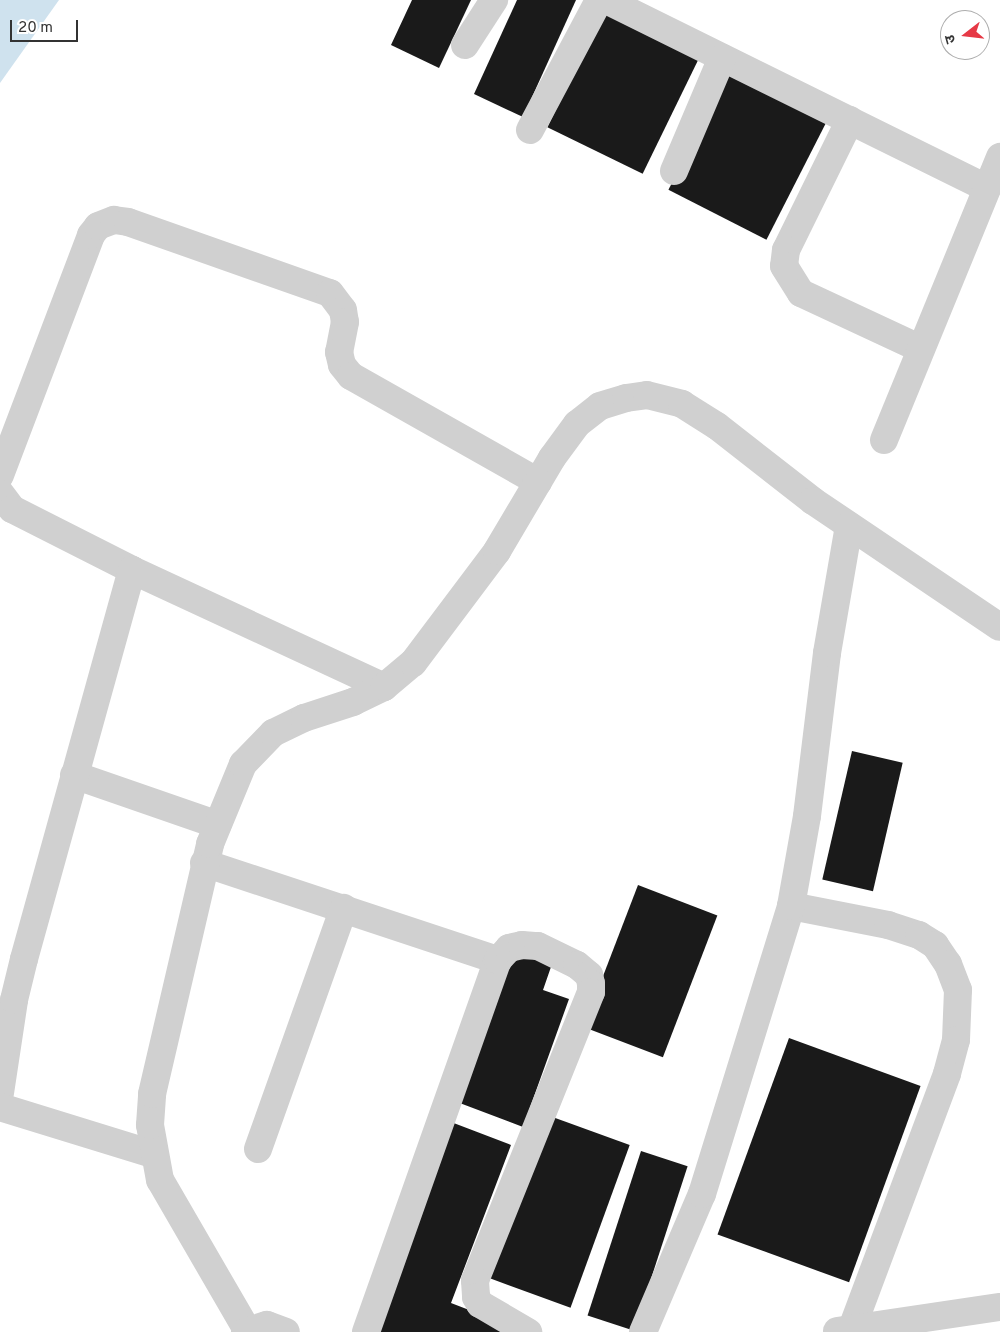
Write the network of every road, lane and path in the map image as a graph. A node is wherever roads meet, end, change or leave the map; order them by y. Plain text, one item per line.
1 (494, 0) edge
2 (599, 0) edge
3 (606, 0) edge
4 (465, 45) dead end
5 (722, 58) junction
6 (850, 120) junction
7 (530, 130) dead end
8 (1000, 157) edge
9 (674, 171) dead end
10 (987, 188) junction
11 (922, 349) junction
12 (884, 440) dead end
13 (0, 475) edge
14 (538, 482) junction
15 (0, 494) edge
16 (849, 526) junction
17 (132, 570) junction
18 (1000, 627) edge
19 (384, 687) junction
20 (74, 775) junction
21 (218, 825) junction
22 (204, 862) junction
23 (791, 906) junction
24 (344, 908) junction
25 (498, 960) junction
26 (5, 1021) edge
27 (0, 1093) edge
28 (0, 1107) edge
29 (258, 1148) dead end
30 (153, 1154) junction
31 (1000, 1307) edge
32 (843, 1330) edge
33 (246, 1331) edge
34 (286, 1332) edge
35 (366, 1332) edge
36 (528, 1332) edge
37 (643, 1332) edge

1 - 4 street
2 - 7 street
3 - 5 street
5 - 6 street
5 - 9 street
6 - 10 street
6 - 11 street
8 - 10 street
10 - 11 street
11 - 12 street
13 - 14 street
14 - 16 street
14 - 19 street
15 - 17 street
16 - 18 street
16 - 23 street
17 - 19 street
17 - 20 street
19 - 21 street
20 - 21 street
20 - 26 street
21 - 22 street
22 - 24 street
22 - 30 street
23 - 32 street
23 - 37 street
24 - 25 street
24 - 29 street
25 - 35 street
25 - 36 street
26 - 27 street
28 - 30 street
30 - 33 street
31 - 32 street
33 - 34 street

